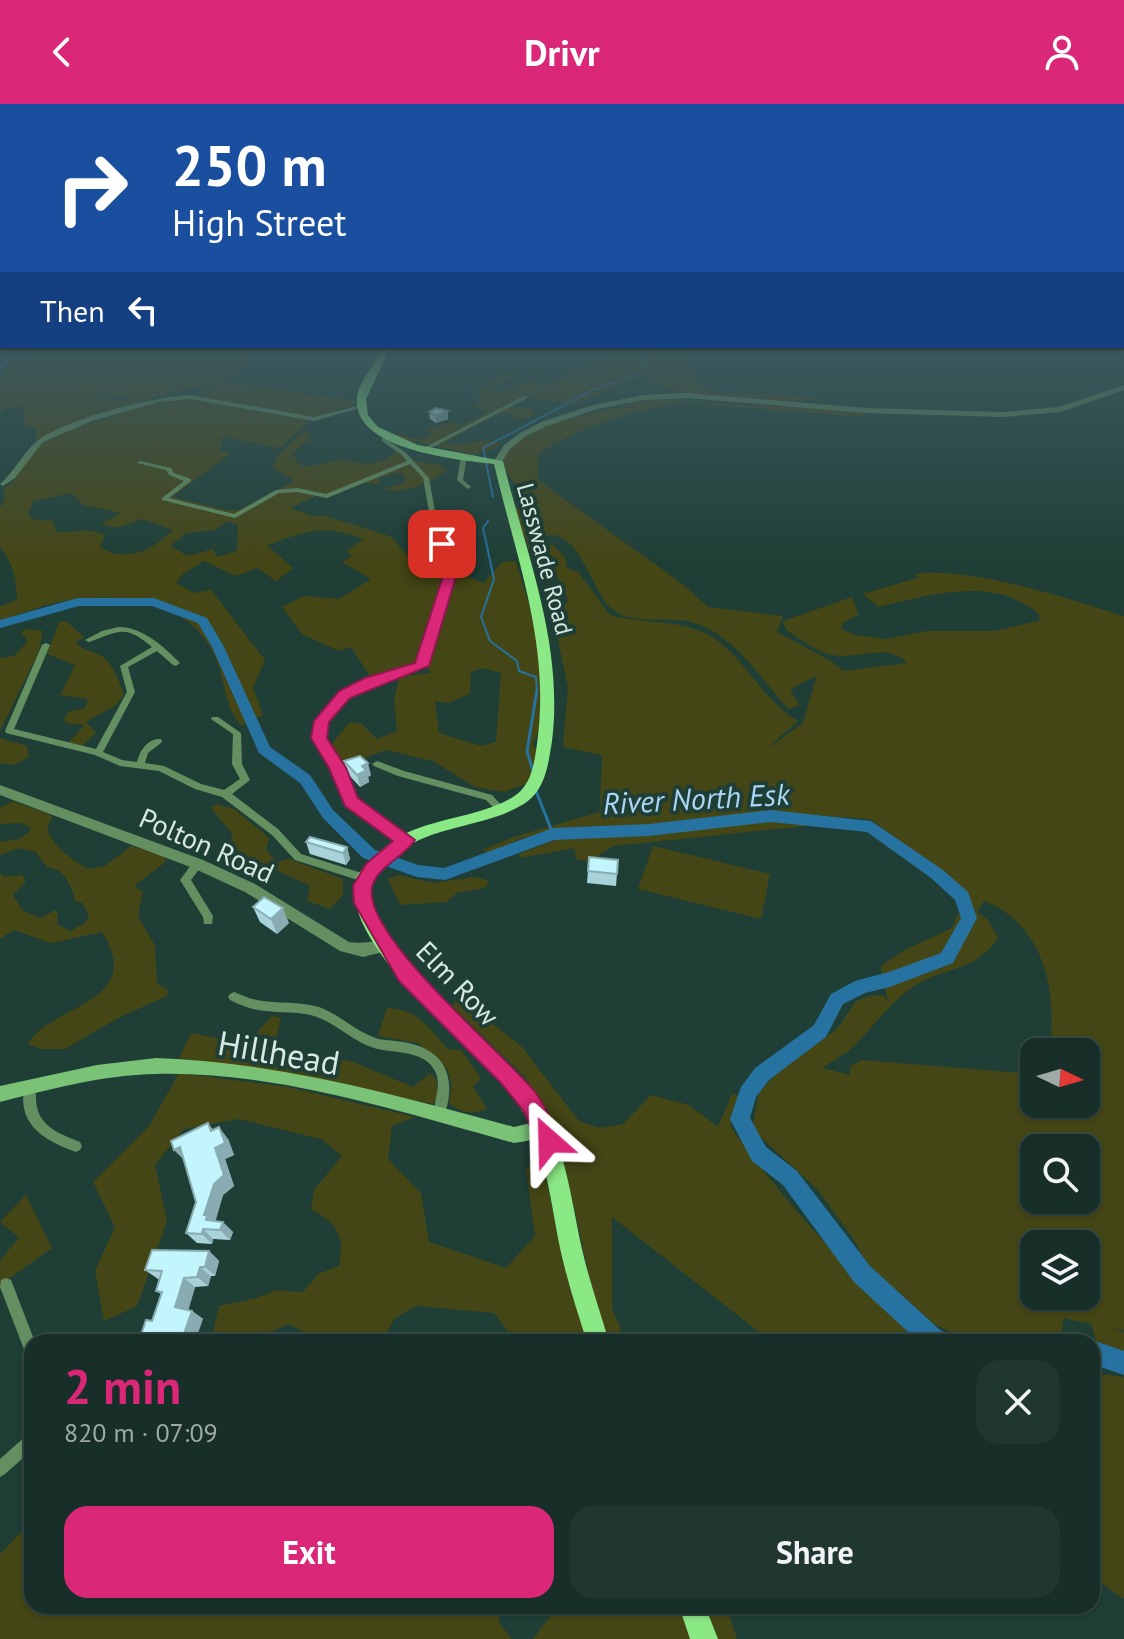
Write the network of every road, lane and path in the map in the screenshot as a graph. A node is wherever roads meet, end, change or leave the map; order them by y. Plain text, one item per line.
1 (92, 420) edge
2 (367, 420) edge
3 (482, 420) edge
4 (557, 420) edge
5 (387, 438) junction
6 (425, 449) junction
7 (464, 457) junction
8 (490, 460) junction
9 (410, 462) junction
10 (140, 463) dead end
11 (3, 484) dead end
12 (468, 487) dead end
13 (93, 636) dead end
14 (46, 645) dead end
15 (157, 648) junction
16 (160, 663) dead end
17 (215, 719) dead end
18 (158, 741) dead end
19 (98, 753) junction
20 (377, 764) dead end
21 (140, 766) junction
22 (0, 790) edge
23 (225, 794) junction
24 (497, 806) junction
25 (402, 843) junction
26 (198, 864) junction
27 (368, 874) junction
28 (208, 921) dead end
29 (386, 946) junction
30 (243, 998) dead end
31 (30, 1086) junction
32 (0, 1094) edge
33 (439, 1115) junction
34 (543, 1125) junction
35 (76, 1146) dead end
36 (6, 1285) dead end
37 (25, 1334) edge
38 (596, 1334) edge
39 (24, 1447) edge
40 (0, 1469) edge
41 (695, 1614) edge
42 (704, 1639) edge

1 - 11 street
2 - 5 main road
3 - 6 street
4 - 8 street, Lasswade Road
5 - 6 main road
5 - 9 street
6 - 7 main road
7 - 8 main road
7 - 12 street
8 - 24 main road, Lasswade Road
9 - 10 street
9 - 25 street
13 - 15 street
14 - 19 street
15 - 16 street
15 - 19 street
17 - 23 street
18 - 21 street
19 - 21 street
20 - 24 street
21 - 23 street
22 - 26 street, Polton Road
23 - 27 street
24 - 25 main road
25 - 27 main road
26 - 28 street
26 - 29 street, Polton Road
27 - 29 main road, Elm Row
29 - 34 main road, Elm Row
30 - 33 street
31 - 32 main road, Hillhead
31 - 33 main road, Hillhead
31 - 35 street
33 - 34 main road, Hillhead
34 - 38 main road, Elm Row
36 - 37 street
39 - 40 street
41 - 42 main road

